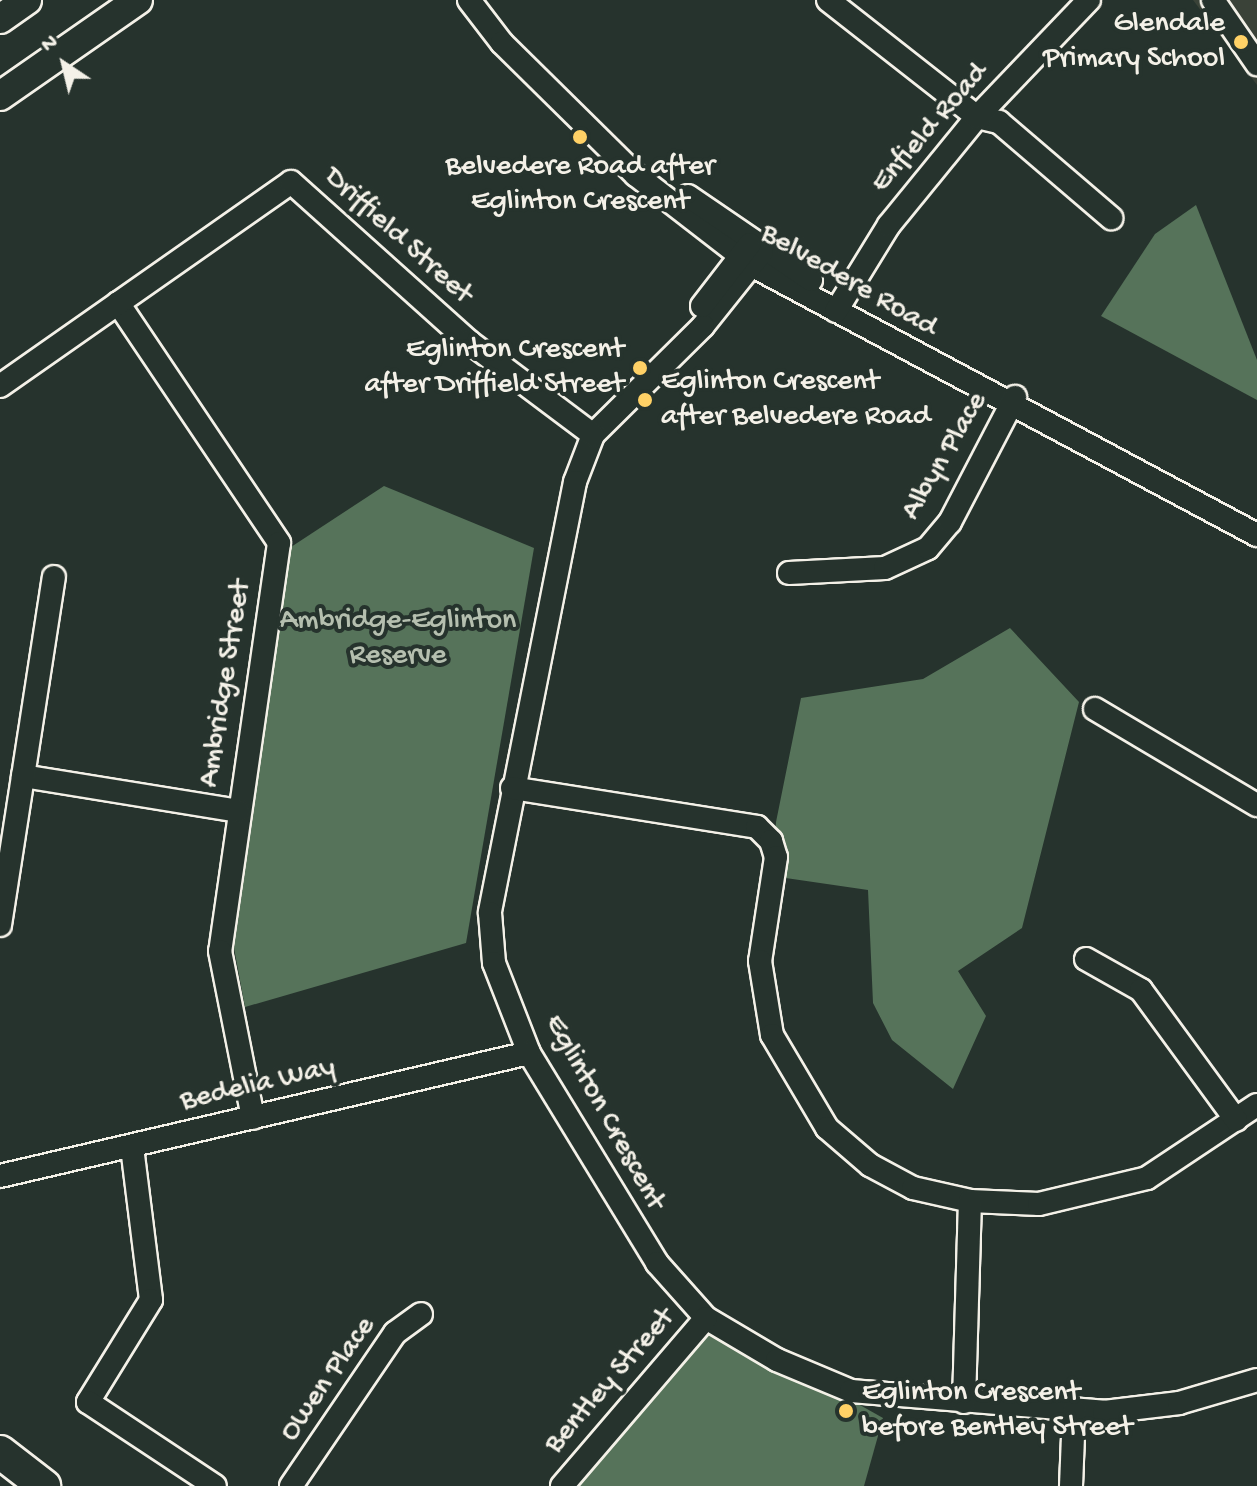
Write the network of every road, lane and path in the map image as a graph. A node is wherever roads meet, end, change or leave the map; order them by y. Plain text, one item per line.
1 (27, 0) edge
2 (138, 0) edge
3 (469, 0) edge
4 (485, 0) edge
5 (828, 0) edge
6 (1089, 0) edge
7 (1213, 0) edge
8 (0, 19) edge
9 (1257, 64) edge
10 (0, 96) edge
11 (977, 117) junction
12 (1111, 218) dead end
13 (752, 255) junction
14 (118, 303) junction
15 (840, 304) junction
16 (0, 386) edge
17 (1012, 402) junction
18 (593, 435) junction
19 (1257, 525) edge
20 (1257, 535) edge
21 (789, 573) dead end
22 (54, 577) dead end
23 (1095, 709) dead end
24 (23, 776) junction
25 (512, 788) junction
26 (1257, 805) edge
27 (238, 811) junction
28 (0, 925) edge
29 (1086, 959) dead end
30 (529, 1053) junction
31 (1257, 1105) edge
32 (253, 1118) junction
33 (1236, 1120) junction
34 (132, 1147) junction
35 (0, 1176) edge
36 (970, 1201) junction
37 (421, 1314) dead end
38 (706, 1318) junction
39 (1257, 1380) edge
40 (964, 1402) junction
41 (1074, 1410) junction
42 (0, 1452) edge
43 (569, 1483) edge
44 (44, 1486) edge
45 (215, 1486) edge
46 (291, 1486) edge
47 (1071, 1486) edge

1 - 8 main road
2 - 10 main road
3 - 13 street, Belvedere Road
4 - 13 street, Belvedere Road
5 - 11 street
6 - 11 street, Enfield Road
7 - 9 street
11 - 12 street
11 - 15 street, Enfield Road
13 - 15 street, Belvedere Road
13 - 18 street, Eglinton Crescent
14 - 16 street, Driffield Street
14 - 18 street, Driffield Street
14 - 27 street, Ambridge Street
15 - 17 street, Belvedere Road
17 - 19 street, Belvedere Road
17 - 20 street, Belvedere Road
17 - 21 street, Albyn Place
18 - 25 street, Eglinton Crescent
22 - 24 street
23 - 26 street
24 - 27 street
24 - 28 street
25 - 30 street, Eglinton Crescent
25 - 36 street
27 - 32 street, Ambridge Street
29 - 33 street
30 - 32 street, Bedelia Way
30 - 38 street, Eglinton Crescent
31 - 33 street
32 - 34 street, Bedelia Way
33 - 36 street
34 - 35 street, Bedelia Way
34 - 45 street
36 - 40 street
37 - 46 street, Owen Place
38 - 40 street, Eglinton Crescent
38 - 43 street, Bentley Street
39 - 41 street, Eglinton Crescent
40 - 41 street, Eglinton Crescent
41 - 47 street
42 - 44 highway

